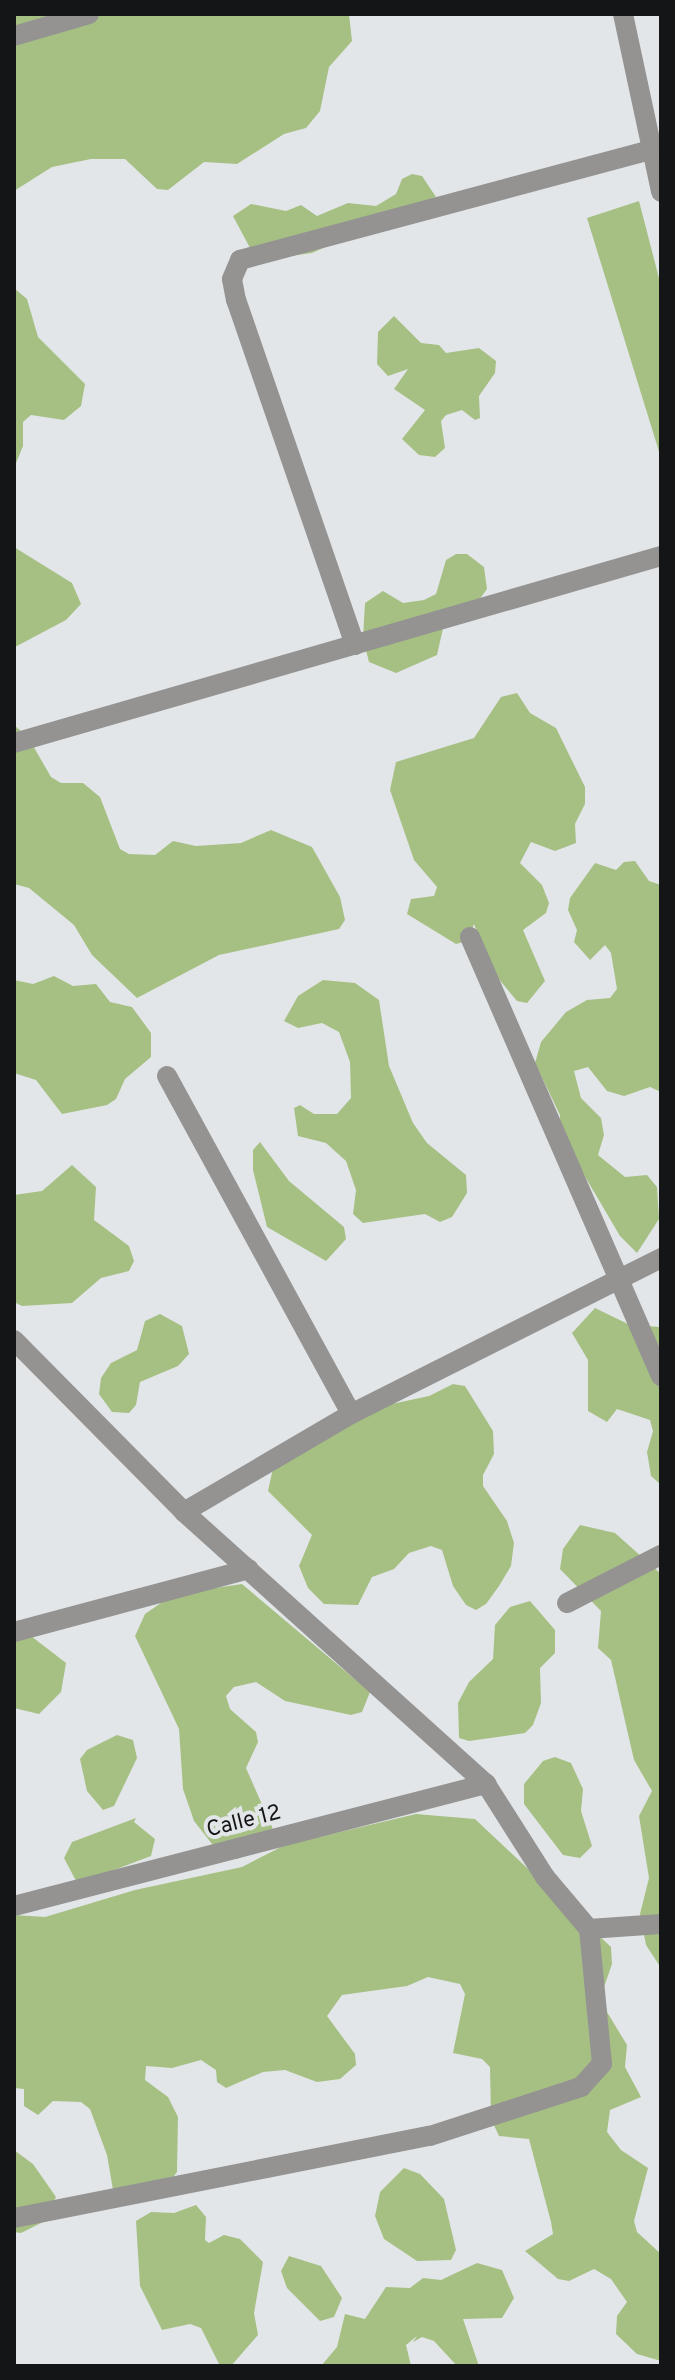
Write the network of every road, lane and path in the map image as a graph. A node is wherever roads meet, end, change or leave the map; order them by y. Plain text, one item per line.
1 (89, 14) edge
2 (623, 14) edge
3 (14, 36) edge
4 (655, 148) edge
5 (661, 192) edge
6 (661, 556) edge
7 (355, 645) junction
8 (14, 743) edge
9 (470, 937) dead end
10 (167, 1076) dead end
11 (661, 1258) edge
12 (623, 1279) junction
13 (14, 1340) edge
14 (661, 1376) edge
15 (351, 1414) junction
16 (184, 1512) junction
17 (661, 1555) edge
18 (249, 1569) junction
19 (567, 1603) dead end
20 (14, 1632) edge
21 (486, 1784) junction
22 (14, 1906) edge
23 (661, 1924) edge
24 (589, 1929) junction
25 (14, 2218) edge

1 - 3 street
2 - 4 street
4 - 5 street
4 - 7 street
6 - 7 street
7 - 8 street
9 - 12 street
10 - 15 street
11 - 12 street
12 - 14 street
12 - 15 street
13 - 16 street
15 - 16 street
16 - 18 street
17 - 19 street
18 - 20 street
18 - 21 street
21 - 22 street, Calle 12
21 - 24 street
23 - 24 street
24 - 25 street

